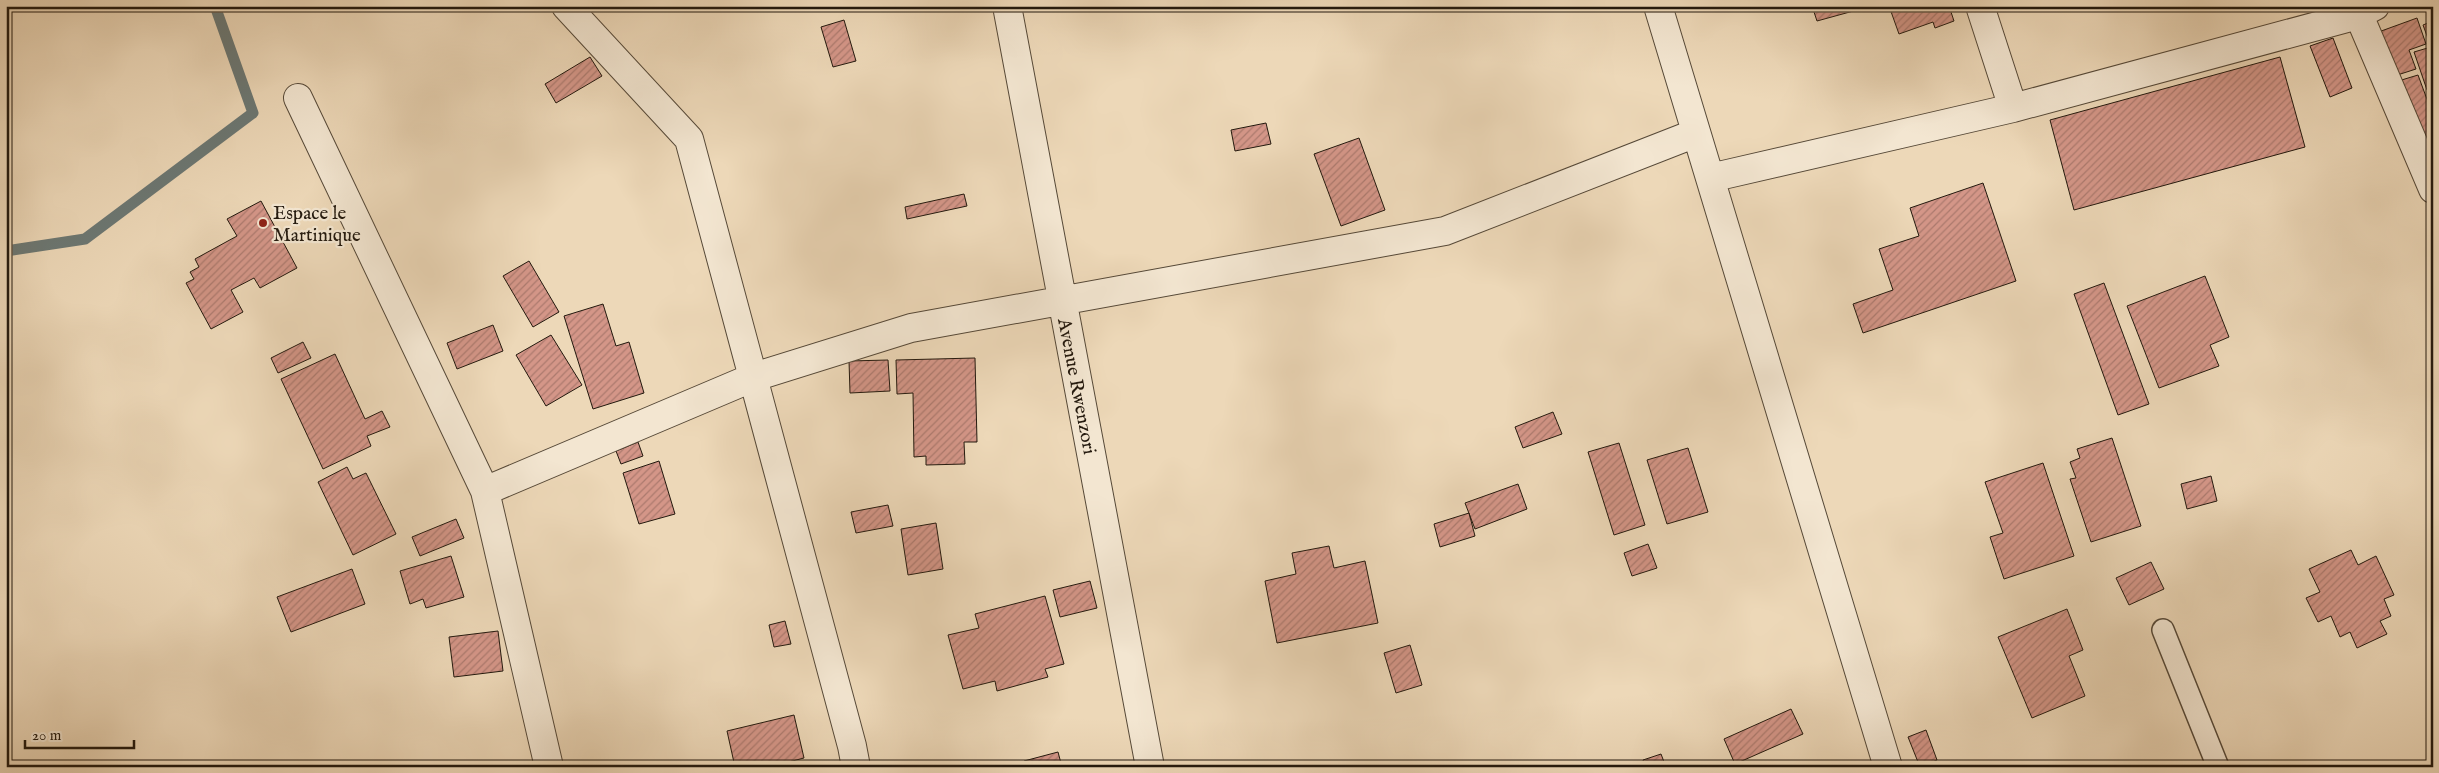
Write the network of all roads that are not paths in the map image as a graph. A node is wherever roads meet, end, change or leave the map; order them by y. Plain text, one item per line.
1 (566, 6) edge
2 (1007, 6) edge
3 (1658, 6) edge
4 (1980, 6) edge
5 (2362, 9) edge
6 (298, 98) dead end
7 (2013, 108) junction
8 (1696, 133) junction
9 (1710, 178) junction
10 (2433, 189) edge
11 (1062, 301) junction
12 (754, 377) junction
13 (485, 491) junction
14 (2163, 630) dead end
15 (549, 767) edge
16 (856, 767) edge
17 (1150, 767) edge
18 (1888, 767) edge
19 (2218, 767) edge

1 - 12 street
2 - 11 street, Avenue Rwenzori
3 - 8 street
4 - 7 street
5 - 7 street
5 - 10 street
6 - 13 street
7 - 9 street
8 - 9 street
8 - 11 street
9 - 18 street
11 - 12 street
11 - 17 street, Avenue Rwenzori
12 - 13 street
12 - 16 street
13 - 15 street
14 - 19 lane

